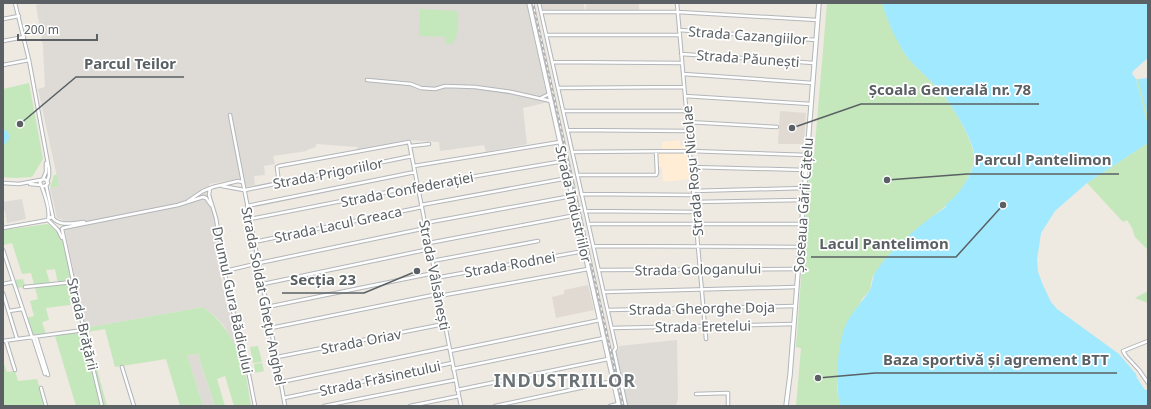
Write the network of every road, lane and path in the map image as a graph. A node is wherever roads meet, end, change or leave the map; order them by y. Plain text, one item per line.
1 (15, 3) edge
2 (529, 3) edge
3 (539, 3) edge
4 (677, 3) edge
5 (819, 3) edge
6 (541, 12) junction
7 (678, 12) junction
8 (19, 16) junction
9 (3, 19) edge
10 (817, 20) junction
11 (680, 30) junction
12 (680, 34) junction
13 (546, 35) junction
14 (24, 37) junction
15 (816, 40) junction
16 (3, 41) edge
17 (682, 54) junction
18 (29, 60) junction
19 (552, 62) junction
20 (682, 63) junction
21 (814, 63) junction
22 (3, 65) edge
23 (683, 74) junction
24 (367, 80) dead end
25 (813, 83) junction
26 (684, 87) junction
27 (558, 88) junction
28 (549, 94) junction
29 (685, 96) junction
30 (540, 98) junction
31 (551, 101) junction
32 (811, 104) junction
33 (563, 111) junction
34 (686, 111) junction
35 (230, 115) dead end
36 (687, 122) junction
37 (777, 128) dead end
38 (568, 130) junction
39 (688, 131) junction
40 (560, 142) junction
41 (429, 144) dead end
42 (410, 145) junction
43 (572, 152) junction
44 (656, 152) junction
45 (690, 152) junction
46 (46, 154) junction
47 (807, 155) junction
48 (412, 156) junction
49 (564, 161) junction
50 (414, 166) junction
51 (691, 167) junction
52 (806, 170) junction
53 (416, 172) junction
54 (577, 175) junction
55 (568, 178) junction
56 (42, 180) junction
57 (237, 182) junction
58 (242, 182) junction
59 (3, 183) edge
60 (28, 183) junction
61 (47, 184) junction
62 (279, 184) junction
63 (42, 186) junction
64 (218, 186) junction
65 (244, 186) junction
66 (418, 186) junction
67 (237, 188) junction
68 (804, 188) junction
69 (241, 189) junction
70 (245, 190) junction
71 (693, 190) junction
72 (202, 192) junction
73 (208, 192) junction
74 (581, 194) junction
75 (694, 195) junction
76 (572, 196) junction
77 (204, 197) junction
78 (804, 200) junction
79 (694, 202) junction
80 (184, 204) junction
81 (248, 206) junction
82 (422, 206) junction
83 (213, 207) junction
84 (585, 211) junction
85 (695, 212) junction
86 (576, 215) junction
87 (53, 218) junction
88 (49, 219) junction
89 (250, 219) junction
90 (92, 222) junction
91 (62, 223) junction
92 (425, 223) junction
93 (588, 224) junction
94 (696, 224) junction
95 (802, 224) junction
96 (3, 228) edge
97 (426, 228) junction
98 (61, 229) junction
99 (538, 241) dead end
100 (254, 242) junction
101 (428, 243) junction
102 (593, 246) junction
103 (698, 246) junction
104 (800, 247) junction
105 (430, 249) junction
106 (3, 250) edge
107 (584, 251) junction
108 (5, 261) edge
109 (432, 261) junction
110 (259, 263) junction
111 (588, 268) junction
112 (798, 268) junction
113 (599, 270) junction
114 (700, 270) junction
115 (225, 271) junction
116 (434, 274) junction
117 (435, 278) junction
118 (13, 282) junction
119 (73, 282) junction
120 (3, 284) edge
121 (263, 284) junction
122 (26, 287) dead end
123 (797, 287) junction
124 (702, 290) junction
125 (603, 292) junction
126 (3, 293) edge
127 (439, 295) junction
128 (796, 306) junction
129 (267, 307) junction
130 (703, 308) junction
131 (22, 309) junction
132 (608, 310) junction
133 (9, 311) junction
134 (600, 320) junction
135 (444, 324) junction
136 (794, 324) junction
137 (705, 326) junction
138 (271, 328) junction
139 (612, 328) junction
140 (84, 330) junction
141 (34, 337) junction
142 (604, 338) junction
143 (17, 339) junction
144 (706, 339) dead end
145 (5, 341) edge
146 (1148, 341) edge
147 (449, 349) junction
148 (277, 358) junction
149 (608, 359) junction
150 (452, 363) junction
151 (122, 367) dead end
152 (453, 369) junction
153 (15, 370) dead end
154 (46, 374) dead end
155 (455, 380) junction
156 (613, 381) junction
157 (281, 382) junction
158 (1148, 383) edge
159 (41, 388) dead end
160 (457, 390) junction
161 (696, 394) dead end
162 (459, 396) junction
163 (284, 398) junction
164 (619, 405) edge
165 (46, 406) edge
166 (102, 406) edge
167 (134, 406) edge
168 (255, 406) edge
169 (285, 406) edge
170 (324, 406) edge
171 (410, 406) edge
172 (461, 406) edge
173 (495, 406) edge
174 (610, 406) edge
175 (626, 406) edge
176 (728, 406) edge
177 (786, 406) edge

1 - 8 street
2 - 28 main road, Strada Industriilor
3 - 6 street
4 - 7 street, Strada Roșu Nicolae
5 - 10 main road, Șoseaua Gării Cățelu
6 - 7 street
6 - 13 street
7 - 10 street
7 - 11 street, Strada Roșu Nicolae
8 - 9 street
8 - 14 street
10 - 15 main road, Șoseaua Gării Cățelu
11 - 12 street, Strada Roșu Nicolae
11 - 15 street, Strada Cazangiilor
12 - 13 street, Strada Cazangiilor
12 - 17 street, Strada Roșu Nicolae
13 - 19 street
14 - 16 street
14 - 18 street
15 - 21 main road, Șoseaua Gării Cățelu
17 - 20 street, Strada Roșu Nicolae
17 - 21 street, Strada Păunești
18 - 22 street
18 - 46 street
19 - 20 street
19 - 27 street
20 - 23 street, Strada Roșu Nicolae
21 - 25 main road, Șoseaua Gării Cățelu
23 - 25 street
23 - 26 street, Strada Roșu Nicolae
24 - 30 street
25 - 32 main road, Șoseaua Gării Cățelu
26 - 27 street
26 - 29 street, Strada Roșu Nicolae
27 - 33 street
28 - 30 street
28 - 31 main road, Strada Industriilor
29 - 32 street
29 - 34 street, Strada Roșu Nicolae
30 - 31 street
31 - 40 main road, Strada Industriilor
32 - 47 main road, Șoseaua Gării Cățelu
33 - 34 street
33 - 38 street
34 - 36 street, Strada Roșu Nicolae
35 - 58 street
36 - 37 street
36 - 39 street, Strada Roșu Nicolae
38 - 39 street
38 - 43 street
39 - 45 street, Strada Roșu Nicolae
40 - 49 main road, Strada Industriilor
40 - 50 street
41 - 42 street
42 - 48 street, Strada Vâlsănești
42 - 62 street
43 - 44 street
43 - 54 street
44 - 45 street
44 - 54 street
45 - 47 street
45 - 51 street, Strada Roșu Nicolae
46 - 56 street
46 - 61 street
47 - 52 main road, Șoseaua Gării Cățelu
48 - 50 street, Strada Vâlsănești
48 - 62 street, Strada Prigoriilor
49 - 55 main road, Strada Industriilor
49 - 66 street, Strada Confederației
50 - 53 street, Strada Vâlsănești
51 - 52 street
51 - 71 street, Strada Roșu Nicolae
52 - 68 main road, Șoseaua Gării Cățelu
53 - 66 street, Strada Vâlsănești
53 - 81 street
54 - 74 street
55 - 76 main road, Strada Industriilor
55 - 82 street, Strada Lacul Greaca
56 - 60 street
56 - 61 street
56 - 63 street
57 - 58 street
57 - 64 street
57 - 67 street
58 - 65 street
59 - 60 street
60 - 63 street
61 - 63 street
61 - 87 street
62 - 70 street, Strada Prigoriilor
63 - 88 street
64 - 67 street
64 - 73 street
65 - 69 street
65 - 70 street, Strada Soldat Ghețu Anghel
66 - 82 street, Strada Vâlsănești
66 - 89 street, Strada Confederației
67 - 69 street
68 - 71 street
68 - 78 main road, Șoseaua Gării Cățelu
69 - 70 street
70 - 81 street, Strada Soldat Ghețu Anghel
71 - 75 street, Strada Roșu Nicolae
72 - 73 street
72 - 77 street
72 - 80 street
73 - 77 street
73 - 83 street, Drumul Gura Bădicului
74 - 75 street
74 - 84 street
75 - 79 street, Strada Roșu Nicolae
76 - 86 main road, Strada Industriilor
76 - 92 street
77 - 80 street
77 - 83 street
78 - 79 street
78 - 95 main road, Șoseaua Gării Cățelu
79 - 85 street, Strada Roșu Nicolae
80 - 90 street
81 - 89 street, Strada Soldat Ghețu Anghel
82 - 92 street, Strada Vâlsănești
82 - 100 street, Strada Lacul Greaca
83 - 115 street, Drumul Gura Bădicului
84 - 85 street
84 - 93 street
85 - 94 street, Strada Roșu Nicolae
86 - 101 street
86 - 107 main road, Strada Industriilor
87 - 88 street
87 - 91 street
88 - 96 street
88 - 98 street
89 - 100 street, Strada Soldat Ghețu Anghel
90 - 91 street
90 - 98 street
91 - 98 street, Strada Brățării
92 - 97 street, Strada Vâlsănești
93 - 94 street
93 - 102 street
94 - 95 street
94 - 103 street, Strada Roșu Nicolae
95 - 104 main road, Șoseaua Gării Cățelu
97 - 101 street, Strada Vâlsănești
97 - 110 street
98 - 119 street, Strada Brățării
99 - 109 street
100 - 110 street, Strada Soldat Ghețu Anghel
101 - 105 street, Strada Vâlsănești
102 - 103 street
102 - 113 street
103 - 104 street
103 - 114 street, Strada Roșu Nicolae
104 - 112 main road, Șoseaua Gării Cățelu
105 - 109 street, Strada Vâlsănești
105 - 121 street
106 - 108 street
107 - 111 main road, Strada Industriilor
107 - 117 street, Strada Rodnei
108 - 118 street
109 - 116 street, Strada Vâlsănești
110 - 115 street
110 - 121 street, Strada Soldat Ghețu Anghel
111 - 127 street
111 - 134 main road, Strada Industriilor
112 - 114 street, Strada Gologanului
112 - 123 main road, Șoseaua Gării Cățelu
113 - 114 street, Strada Gologanului
113 - 125 street
114 - 124 street, Strada Roșu Nicolae
115 - 168 street, Drumul Gura Bădicului
116 - 117 street, Strada Vâlsănești
116 - 129 street
117 - 127 street, Strada Vâlsănești
118 - 120 street
118 - 131 street
119 - 122 street
119 - 140 street, Strada Brățării
121 - 129 street, Strada Soldat Ghețu Anghel
123 - 124 street
123 - 128 main road, Șoseaua Gării Cățelu
124 - 125 street
124 - 130 street, Strada Roșu Nicolae
125 - 132 street
126 - 133 street
127 - 135 street, Strada Vâlsănești
127 - 138 street
128 - 130 street, Strada Gheorghe Doja
128 - 136 main road, Șoseaua Gării Cățelu
129 - 138 street, Strada Soldat Ghețu Anghel
130 - 132 street, Strada Gheorghe Doja
130 - 137 street, Strada Roșu Nicolae
131 - 133 street
131 - 141 street
132 - 139 street
133 - 143 street
134 - 142 main road, Strada Industriilor
134 - 147 street
135 - 147 street, Strada Vâlsănești
135 - 148 street, Strada Oriav
136 - 137 street, Strada Eretelui
136 - 177 main road, Șoseaua Gării Cățelu
137 - 139 street, Strada Eretelui
137 - 144 street, Strada Roșu Nicolae
138 - 148 street, Strada Soldat Ghețu Anghel
139 - 175 street
140 - 141 street
140 - 166 street, Strada Brățării
141 - 143 street
141 - 154 street
142 - 149 main road, Strada Industriilor
142 - 152 street
143 - 145 street
145 - 153 street
146 - 158 street
147 - 150 street, Strada Vâlsănești
147 - 157 street
148 - 157 street, Strada Soldat Ghețu Anghel
149 - 156 main road, Strada Industriilor
149 - 160 street
150 - 152 street, Strada Vâlsănești
150 - 163 street, Strada Frăsinetului
151 - 167 street
152 - 155 street, Strada Vâlsănești
155 - 160 street, Strada Vâlsănești
155 - 170 street
156 - 164 main road, Strada Industriilor
156 - 173 street
157 - 163 street, Strada Soldat Ghețu Anghel
159 - 165 street
160 - 162 street, Strada Vâlsănești
161 - 176 street
162 - 171 street
162 - 172 street, Strada Vâlsănești
163 - 169 street, Strada Soldat Ghețu Anghel
164 - 174 street

